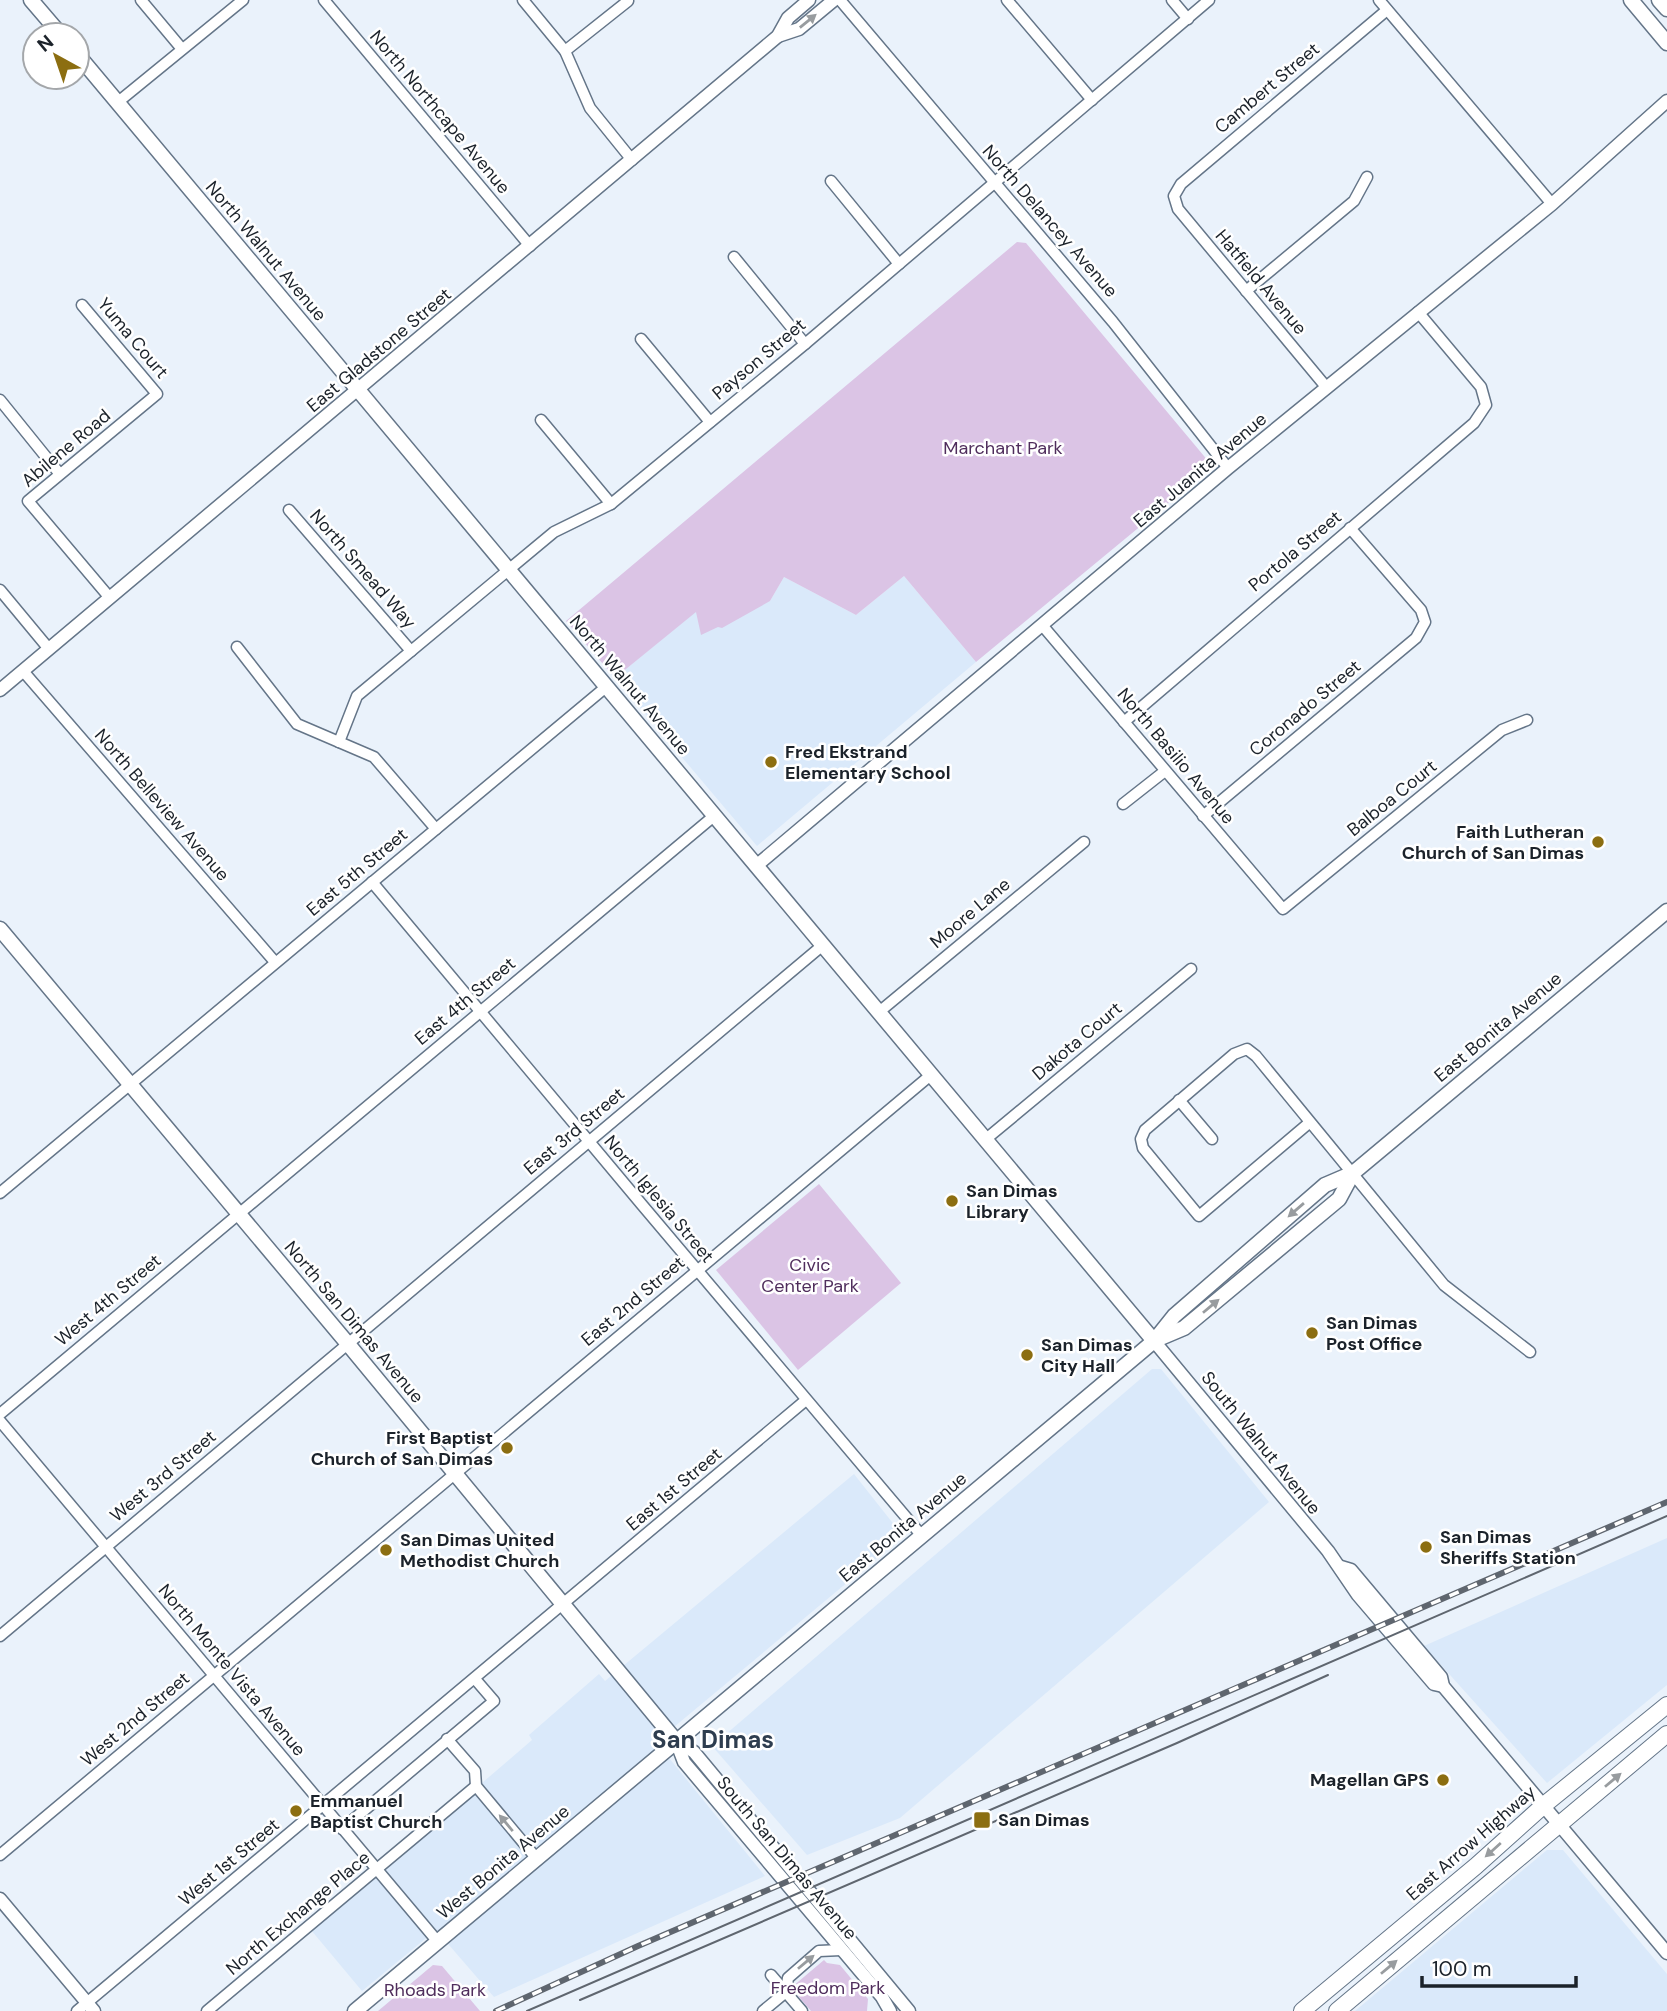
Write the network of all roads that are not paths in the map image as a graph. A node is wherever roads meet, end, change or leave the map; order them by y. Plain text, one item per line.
1 (31, 0) edge
2 (141, 0) edge
3 (243, 0) edge
4 (324, 0) edge
5 (523, 0) edge
6 (809, 0) edge
7 (834, 0) edge
8 (840, 0) edge
9 (1007, 0) edge
10 (1172, 0) edge
11 (1209, 0) edge
12 (1379, 0) edge
13 (1631, 0) edge
14 (1659, 0) edge
15 (628, 1) edge
16 (1387, 9) junction
17 (1667, 9) edge
18 (1188, 19) junction
19 (49, 21) edge
20 (778, 36) junction
21 (1667, 43) edge
22 (182, 49) junction
23 (565, 51) junction
24 (91, 70) edge
25 (1092, 100) junction
26 (1667, 101) edge
27 (118, 102) junction
28 (632, 160) junction
29 (1367, 177) dead end
30 (831, 181) dead end
31 (995, 184) junction
32 (1174, 196) joint
33 (1552, 204) junction
34 (530, 246) junction
35 (734, 257) dead end
36 (899, 264) junction
37 (1246, 291) junction
38 (82, 305) dead end
39 (1418, 312) junction
40 (641, 340) dead end
41 (805, 344) junction
42 (1327, 388) junction
43 (357, 391) junction
44 (157, 394) joint
45 (0, 400) edge
46 (541, 420) dead end
47 (710, 422) junction
48 (1228, 468) junction
49 (59, 473) junction
50 (611, 504) junction
51 (289, 510) dead end
52 (1350, 528) junction
53 (508, 569) junction
54 (0, 590) edge
55 (110, 598) junction
56 (1042, 625) junction
57 (237, 646) dead end
58 (49, 649) junction
59 (411, 651) junction
60 (23, 671) junction
61 (606, 687) junction
62 (0, 690) edge
63 (1527, 720) dead end
64 (1124, 722) junction
65 (339, 742) junction
66 (1165, 771) junction
67 (1123, 804) dead end
68 (714, 816) junction
69 (1203, 816) junction
70 (436, 829) junction
71 (1084, 842) dead end
72 (756, 866) junction
73 (372, 882) junction
74 (1283, 909) joint
75 (1667, 911) edge
76 (1, 931) edge
77 (822, 945) junction
78 (275, 962) junction
79 (1191, 969) dead end
80 (480, 1012) junction
81 (879, 1012) junction
82 (932, 1074) junction
83 (130, 1084) junction
84 (1180, 1100) junction
85 (1309, 1123) junction
86 (986, 1139) junction
87 (1212, 1139) dead end
88 (589, 1142) junction
89 (1353, 1173) junction
90 (0, 1193) edge
91 (238, 1213) junction
92 (697, 1271) junction
93 (1154, 1341) junction
94 (348, 1344) junction
95 (1530, 1352) dead end
96 (806, 1400) junction
97 (0, 1414) edge
98 (0, 1421) edge
99 (454, 1474) junction
100 (922, 1536) junction
101 (106, 1547) junction
102 (564, 1605) junction
103 (0, 1636) edge
104 (215, 1675) junction
105 (475, 1679) junction
106 (1667, 1705) edge
107 (1667, 1734) edge
108 (447, 1739) junction
109 (676, 1741) junction
110 (476, 1786) junction
111 (1544, 1805) junction
112 (323, 1806) junction
113 (1560, 1824) junction
114 (342, 1829) junction
115 (0, 1855) edge
116 (537, 1859) junction
117 (377, 1870) junction
118 (0, 1899) edge
119 (438, 1942) junction
120 (841, 1950) junction
121 (1667, 1953) edge
122 (771, 1975) dead end
123 (786, 1992) junction
124 (86, 2008) edge
125 (903, 2009) edge
126 (207, 2011) edge
127 (355, 2011) edge
128 (763, 2011) edge
129 (802, 2011) edge
130 (890, 2011) edge
131 (1302, 2011) edge
132 (1337, 2011) edge

1 - 19 main road
2 - 22 street
3 - 22 street
4 - 34 street, North Northcape Avenue
5 - 23 street
6 - 20 street, East Gladstone Street
20 -> 7 street, East Gladstone Street
8 - 31 street, North Delancey Avenue
9 - 25 street
10 - 18 street
11 - 18 street, Payson Street
12 - 16 street
13 - 21 main road
14 - 17 main road
15 - 23 street
16 - 32 street, Cambert Street
16 - 33 street
18 - 25 street, Payson Street
20 - 28 street, East Gladstone Street
22 - 27 street
23 - 28 street
24 - 27 main road, North Walnut Avenue
25 - 31 street, Payson Street
26 - 33 street, East Juanita Avenue
27 - 43 main road, North Walnut Avenue
28 - 34 street, East Gladstone Street
29 - 37 street
30 - 36 street
31 - 36 street, Payson Street
31 - 48 street, North Delancey Avenue
32 - 37 street, Hatfield Avenue
33 - 39 street, East Juanita Avenue
34 - 43 street, East Gladstone Street
35 - 41 street
36 - 41 street, Payson Street
37 - 42 street, Hatfield Avenue
38 - 44 street, Yuma Court
39 - 42 street, East Juanita Avenue
39 - 52 street, Portola Street
40 - 47 street
41 - 47 street, Payson Street
42 - 48 street, East Juanita Avenue
43 - 53 main road, North Walnut Avenue
43 - 55 street, East Gladstone Street
44 - 49 street, Abilene Road
45 - 49 street
46 - 50 street
47 - 50 street, Payson Street
48 - 56 street, East Juanita Avenue
49 - 55 street, Abilene Road
50 - 53 street, Payson Street
51 - 59 street, North Smead Way
52 - 64 street, Portola Street
52 - 69 street, Coronado Street
53 - 59 street, Payson Street
53 - 61 main road, North Walnut Avenue
54 - 58 street
55 - 58 street, East Gladstone Street
56 - 64 street, North Basilio Avenue
56 - 72 street, East Juanita Avenue
57 - 65 street
58 - 60 street, East Gladstone Street
59 - 65 street, Payson Street
60 - 62 street, East Gladstone Street
60 - 78 street, North Belleview Avenue
61 - 68 main road, North Walnut Avenue
61 - 70 street, East 5th Street
63 - 74 street, Balboa Court
64 - 66 street, North Basilio Avenue
65 - 70 street
66 - 67 street
66 - 69 street, North Basilio Avenue
68 - 72 main road, North Walnut Avenue
68 - 80 street, East 4th Street
69 - 74 street, North Basilio Avenue
70 - 73 street, East 5th Street
71 - 81 street, Moore Lane
72 - 77 main road, North Walnut Avenue
73 - 78 street, East 5th Street
73 - 80 street, North Iglesia Street
75 - 89 main road, East Bonita Avenue
76 - 83 main road, North San Dimas Avenue
77 - 81 main road, North Walnut Avenue
77 - 88 street, East 3rd Street
78 - 83 street, East 5th Street
79 - 86 street, Dakota Court
80 - 88 street, North Iglesia Street
80 - 91 street, East 4th Street
81 - 82 main road, North Walnut Avenue
82 - 86 main road, North Walnut Avenue
82 - 92 street, East 2nd Street
83 - 90 street, East 5th Street
83 - 91 main road, North San Dimas Avenue
84 - 85 street
84 - 85 street
84 - 87 street
85 - 89 street
86 - 93 main road, North Walnut Avenue
88 - 92 street, North Iglesia Street
88 - 94 street, East 3rd Street
89 - 93 main road, East Bonita Avenue
89 - 95 street
91 - 94 main road, North San Dimas Avenue
91 - 97 street, West 4th Street
92 - 96 street, North Iglesia Street
92 - 99 street, East 2nd Street
93 - 100 main road, East Bonita Avenue
93 - 111 street, South Walnut Avenue
94 - 99 main road, North San Dimas Avenue
94 - 101 street, West 3rd Street
96 - 100 street, North Iglesia Street
96 - 102 street, East 1st Street
98 - 101 street, North Monte Vista Avenue
99 - 102 main road, North San Dimas Avenue
99 - 104 street, West 2nd Street
100 - 109 main road, East Bonita Avenue
101 - 103 street, West 3rd Street
101 - 104 street, North Monte Vista Avenue
102 - 105 street, West 1st Street
102 - 109 main road, North San Dimas Avenue
104 - 112 street, North Monte Vista Avenue
104 - 115 street, West 2nd Street
105 - 108 street, North Exchange Place
105 - 112 street, West 1st Street
106 - 111 main road, East Arrow Highway
113 -> 107 main road
108 - 110 street
108 - 114 street, North Exchange Place
109 - 116 main road, West Bonita Avenue
109 - 120 street, South San Dimas Avenue
109 - 125 street, South San Dimas Avenue
116 -> 110 street
110 - 117 street, North Exchange Place
111 - 113 street, South Walnut Avenue
111 -> 131 main road, East Arrow Highway
112 - 114 street, North Monte Vista Avenue
112 - 124 street, West 1st Street
113 - 121 street, South Walnut Avenue
132 -> 113 main road
114 - 117 street, North Monte Vista Avenue
116 - 119 main road, West Bonita Avenue
117 - 119 street, North Monte Vista Avenue
117 - 126 street, North Exchange Place
118 - 124 street
119 - 127 main road, West Bonita Avenue
123 -> 120 street
120 - 130 street, South San Dimas Avenue
122 - 123 street
123 - 128 street
123 - 129 street

